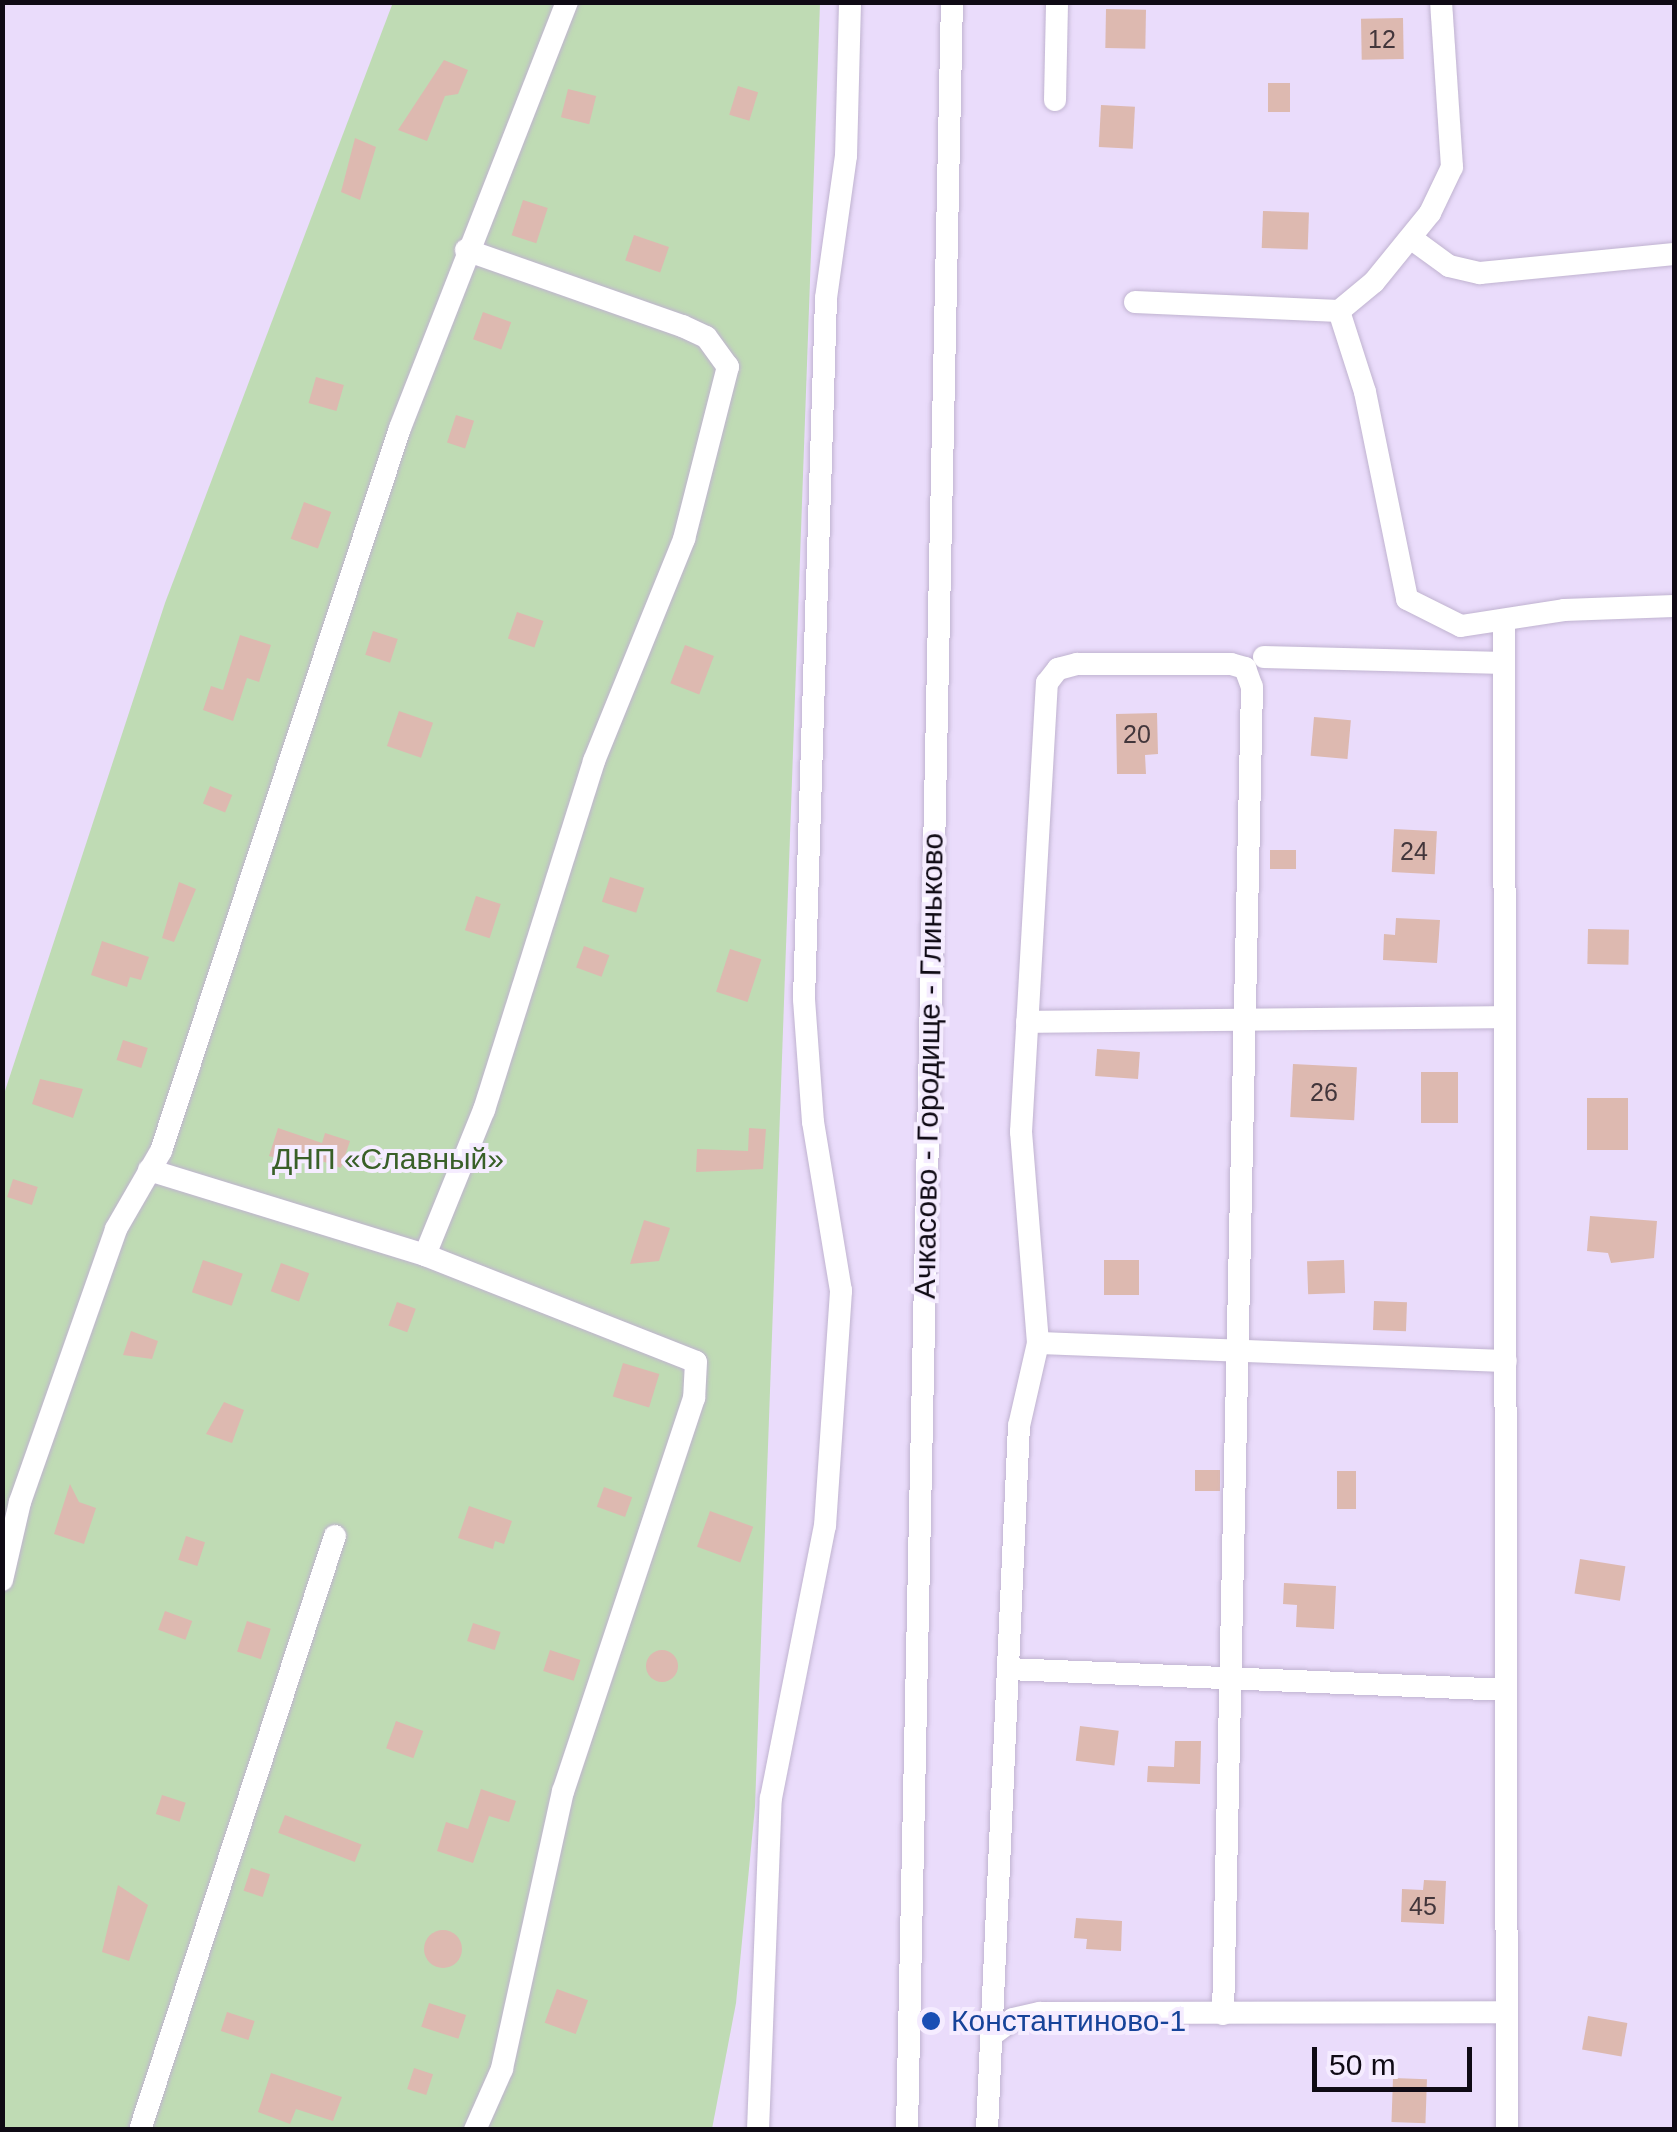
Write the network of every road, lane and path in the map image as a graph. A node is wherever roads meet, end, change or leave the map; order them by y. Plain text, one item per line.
1 (567, 2) edge
2 (850, 2) edge
3 (952, 2) edge
4 (1057, 2) edge
5 (1441, 2) edge
6 (1055, 100) dead end
7 (1412, 239) junction
8 (466, 250) junction
9 (1674, 254) edge
10 (1135, 302) dead end
11 (1339, 312) junction
12 (1674, 606) edge
13 (1504, 622) junction
14 (1264, 656) dead end
15 (1504, 663) junction
16 (1505, 1017) junction
17 (1246, 1019) junction
18 (1027, 1022) junction
19 (149, 1170) junction
20 (424, 1254) junction
21 (1038, 1344) junction
22 (1242, 1348) junction
23 (1506, 1362) junction
24 (334, 1536) dead end
25 (2, 1580) edge
26 (1008, 1669) junction
27 (1234, 1678) junction
28 (1506, 1690) junction
29 (1507, 2012) junction
30 (1223, 2014) junction
31 (992, 2035) junction
32 (140, 2130) edge
33 (475, 2130) edge
34 (758, 2130) edge
35 (907, 2130) edge
36 (987, 2130) edge
37 (1507, 2130) edge

1 - 8 street
2 - 34 street
3 - 35 street, Ачкасово - Городище - Глиньково
4 - 6 street
5 - 7 street
7 - 9 street
7 - 11 street
8 - 19 street
8 - 20 street
10 - 11 street
11 - 13 street
12 - 13 street
13 - 15 street
14 - 15 street
15 - 16 street
16 - 17 street
16 - 23 street
17 - 18 street
17 - 18 street
17 - 22 street
18 - 21 street
19 - 20 street
19 - 25 street
20 - 33 street
21 - 22 street
21 - 26 street
22 - 23 street
22 - 27 street
23 - 28 street
24 - 32 street
26 - 27 street
26 - 31 street
27 - 28 street
27 - 30 street
28 - 29 street
29 - 30 street
29 - 37 street
30 - 31 street
31 - 36 street

